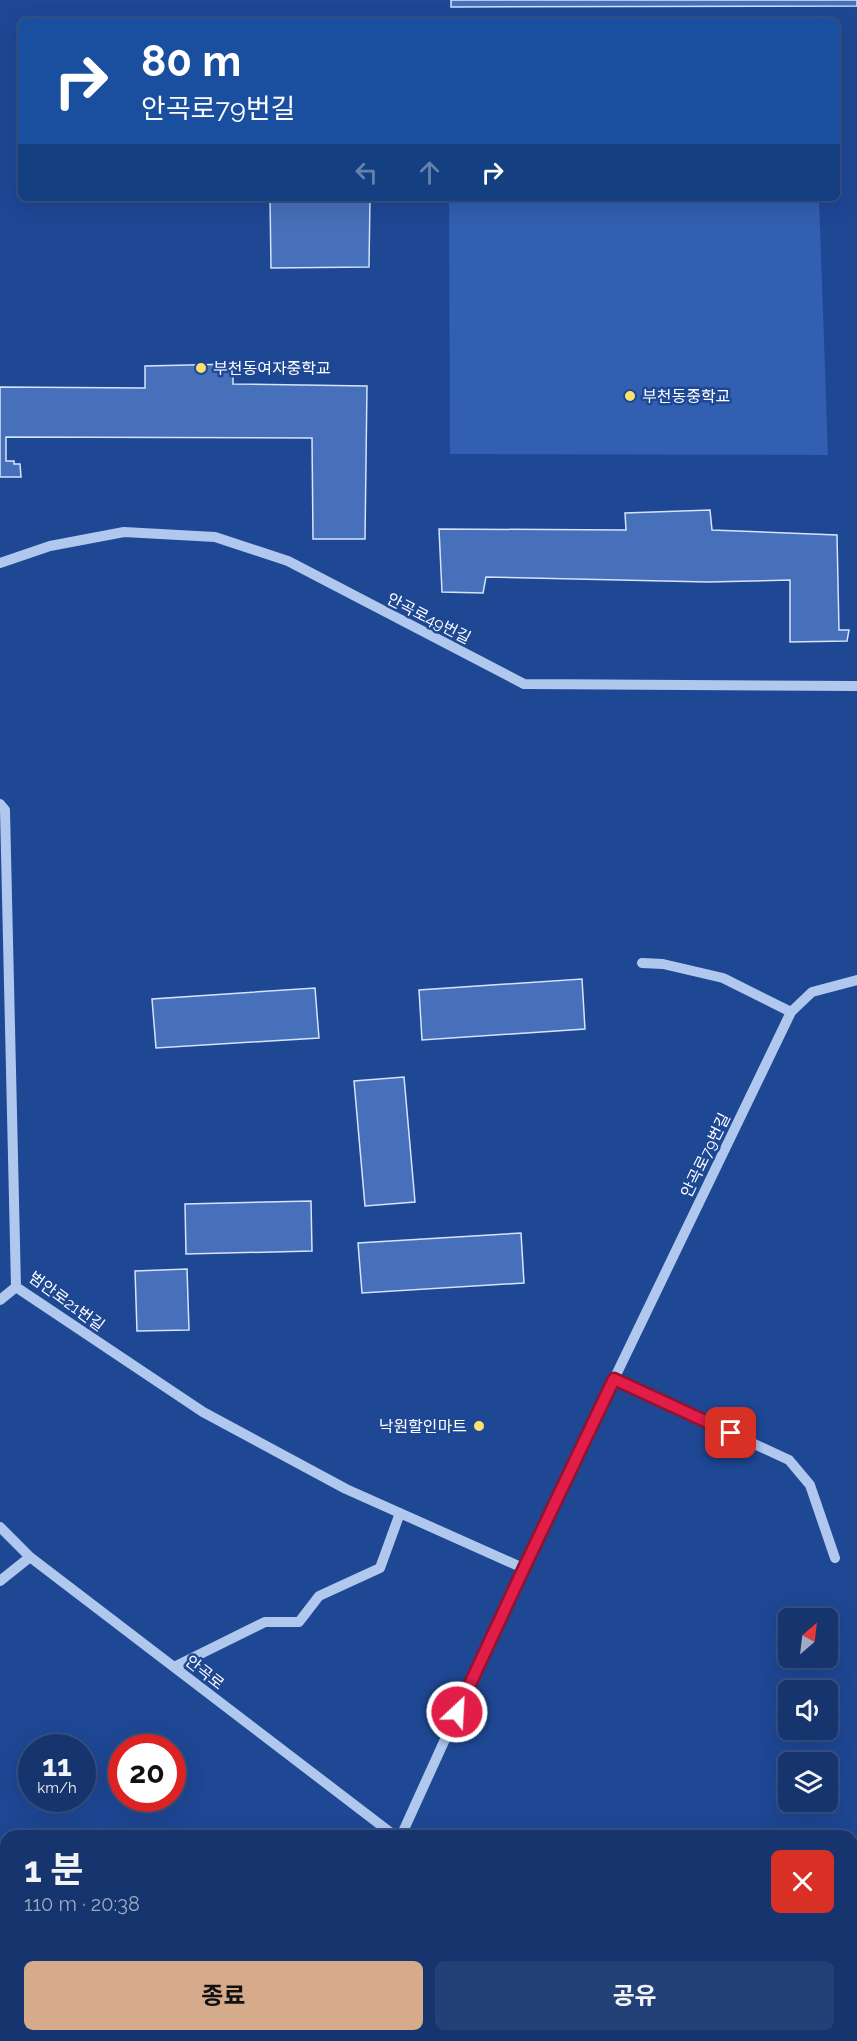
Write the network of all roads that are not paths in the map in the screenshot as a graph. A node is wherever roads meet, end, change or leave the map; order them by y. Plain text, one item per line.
1 (0, 563) edge
2 (857, 686) edge
3 (0, 804) edge
4 (642, 963) dead end
5 (857, 980) edge
6 (791, 1012) junction
7 (16, 1287) junction
8 (0, 1300) edge
9 (614, 1379) junction
10 (400, 1513) junction
11 (0, 1527) edge
12 (30, 1557) junction
13 (835, 1558) dead end
14 (524, 1568) junction
15 (0, 1581) edge
16 (174, 1667) junction
17 (387, 1830) edge
18 (404, 1830) edge

1 - 2 street, 안곡로49번길
3 - 7 street, 범안로21번길
4 - 6 street
5 - 6 street, 안곡로79번길
6 - 9 street, 안곡로79번길
7 - 8 street
7 - 10 street, 범안로21번길
9 - 13 street
9 - 14 street, 안곡로79번길
10 - 14 street, 범안로21번길
10 - 16 street
11 - 12 street, 안곡로
12 - 15 street
12 - 16 street, 안곡로
14 - 18 street, 안곡로79번길
16 - 17 street, 안곡로

